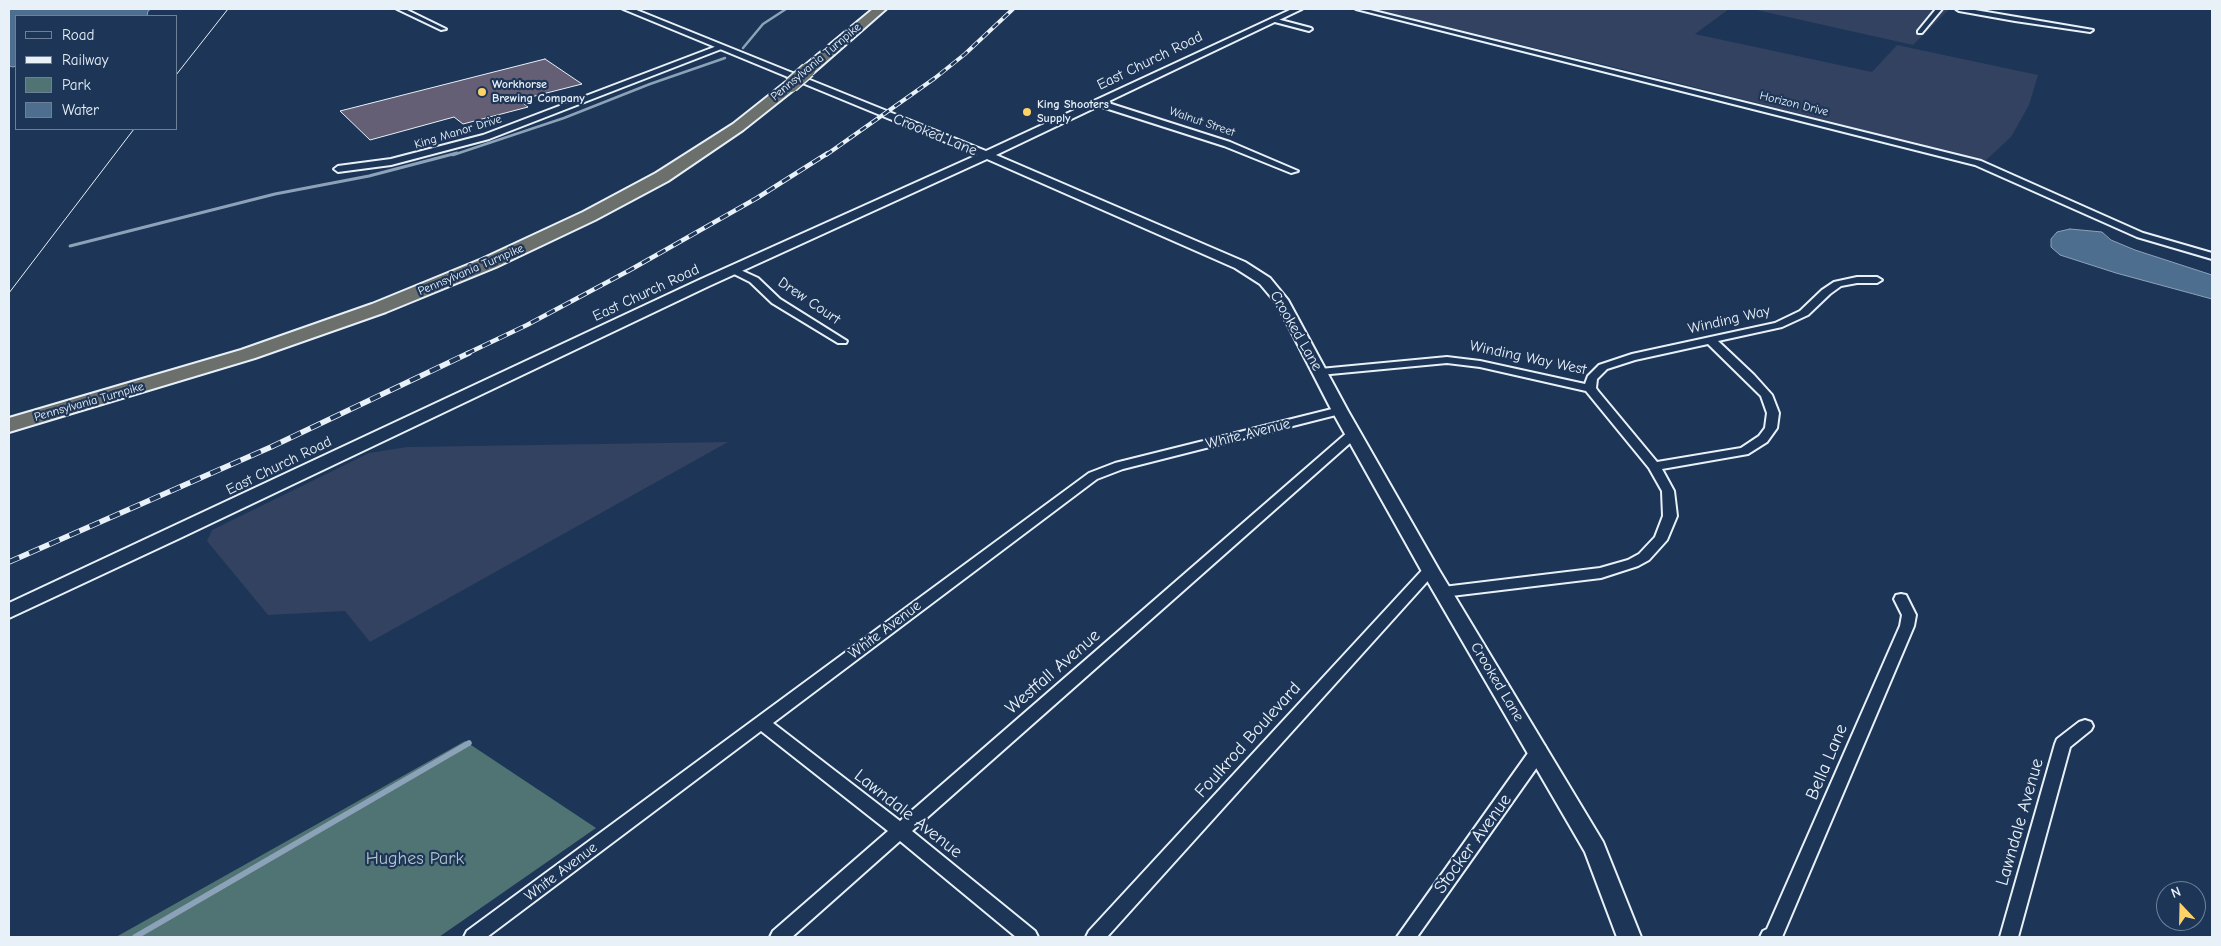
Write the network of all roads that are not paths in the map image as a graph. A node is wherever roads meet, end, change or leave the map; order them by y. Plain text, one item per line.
1 (400, 9) edge
2 (627, 9) edge
3 (861, 9) edge
4 (880, 9) edge
5 (1298, 9) edge
6 (1359, 9) edge
7 (1939, 9) edge
8 (1959, 9) edge
9 (1274, 20) junction
10 (443, 29) dead end
11 (1309, 29) dead end
12 (2090, 30) dead end
13 (1920, 32) dead end
14 (720, 48) junction
15 (809, 52) dead end
16 (794, 64) dead end
17 (783, 82) junction
18 (1099, 103) junction
19 (986, 155) junction
20 (338, 169) dead end
21 (1294, 171) dead end
22 (2212, 256) edge
23 (734, 270) junction
24 (1877, 280) dead end
25 (1710, 340) junction
26 (842, 341) dead end
27 (1320, 372) junction
28 (1590, 388) junction
29 (9, 408) edge
30 (1340, 412) junction
31 (9, 425) edge
32 (1353, 434) junction
33 (1654, 466) junction
34 (1430, 570) junction
35 (1443, 592) junction
36 (1901, 599) dead end
37 (9, 611) edge
38 (762, 723) junction
39 (2085, 726) dead end
40 (1539, 751) junction
41 (900, 832) junction
42 (473, 937) edge
43 (779, 937) edge
44 (1029, 937) edge
45 (1095, 937) edge
46 (1406, 937) edge
47 (1628, 937) edge
48 (1769, 937) edge
49 (2009, 937) edge

1 - 10 street
2 - 14 street, Crooked Lane
3 - 15 highway, Pennsylvania Turnpike
4 - 17 highway, Pennsylvania Turnpike, bridge
5 - 9 street, East Church Road
6 - 22 street, Horizon Drive
7 - 13 street
8 - 12 street
9 - 11 street
9 - 18 street, East Church Road
14 - 19 street, Crooked Lane
14 - 20 street, King Manor Drive
16 - 17 highway, Pennsylvania Turnpike
17 - 29 highway, Pennsylvania Turnpike
17 - 31 highway, Pennsylvania Turnpike
18 - 19 street, East Church Road
18 - 21 street, Walnut Street
19 - 23 street, East Church Road
19 - 27 street, Crooked Lane
23 - 26 street, Drew Court
23 - 37 street, East Church Road
24 - 25 street, Winding Way
25 - 28 street, Winding Way
25 - 33 street
27 - 28 street, Winding Way West
27 - 30 street, Crooked Lane
28 - 33 street, Winding Way West
30 - 32 street, Crooked Lane
30 - 38 street, White Avenue
32 - 34 street, Crooked Lane
32 - 41 street, Westfall Avenue
33 - 35 street, Winding Way West
34 - 35 street, Crooked Lane
34 - 45 street, Foulkrod Boulevard
35 - 40 street, Crooked Lane
36 - 48 street, Bella Lane
38 - 41 street, Lawndale Avenue
38 - 42 street, White Avenue
39 - 49 street, Lawndale Avenue
40 - 46 street, Stocker Avenue
40 - 47 street, Crooked Lane
41 - 43 street, Westfall Avenue
41 - 44 street, Lawndale Avenue

